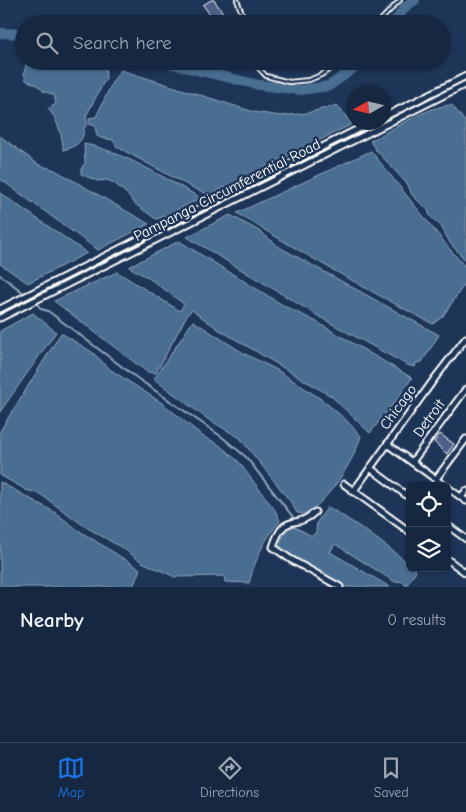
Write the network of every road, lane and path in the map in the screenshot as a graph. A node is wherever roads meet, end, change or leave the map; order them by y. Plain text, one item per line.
1 (237, 0) edge
2 (400, 0) edge
3 (243, 15) edge
4 (386, 15) edge
5 (261, 70) edge
6 (329, 70) edge
7 (466, 76) edge
8 (466, 84) edge
9 (391, 114) edge
10 (356, 130) edge
11 (0, 309) edge
12 (0, 318) edge
13 (466, 338) edge
14 (466, 389) edge
15 (466, 439) edge
16 (387, 444) junction
17 (412, 462) junction
18 (370, 468) junction
19 (436, 479) junction
20 (440, 482) edge
21 (344, 484) dead end
22 (451, 490) edge
23 (466, 491) edge
24 (353, 492) junction
25 (406, 495) edge
26 (464, 499) edge
27 (315, 512) dead end
28 (450, 527) edge
29 (406, 529) edge
30 (466, 539) edge
31 (451, 562) edge
32 (466, 572) edge
33 (340, 587) edge

1 - 3 lane
2 - 4 lane
5 - 6 lane
7 - 9 street
8 - 12 street, Pampanga Circumferential Road
10 - 11 street, Pampanga Circumferential Road
13 - 16 street, Chicago
14 - 17 street, Detroit
15 - 19 street
16 - 17 street
16 - 18 street, Chicago
17 - 19 street
18 - 24 street, Chicago
18 - 25 street
19 - 20 street
21 - 24 street
22 - 26 street
23 - 26 street
24 - 29 street
27 - 33 street
28 - 30 street
31 - 32 street

